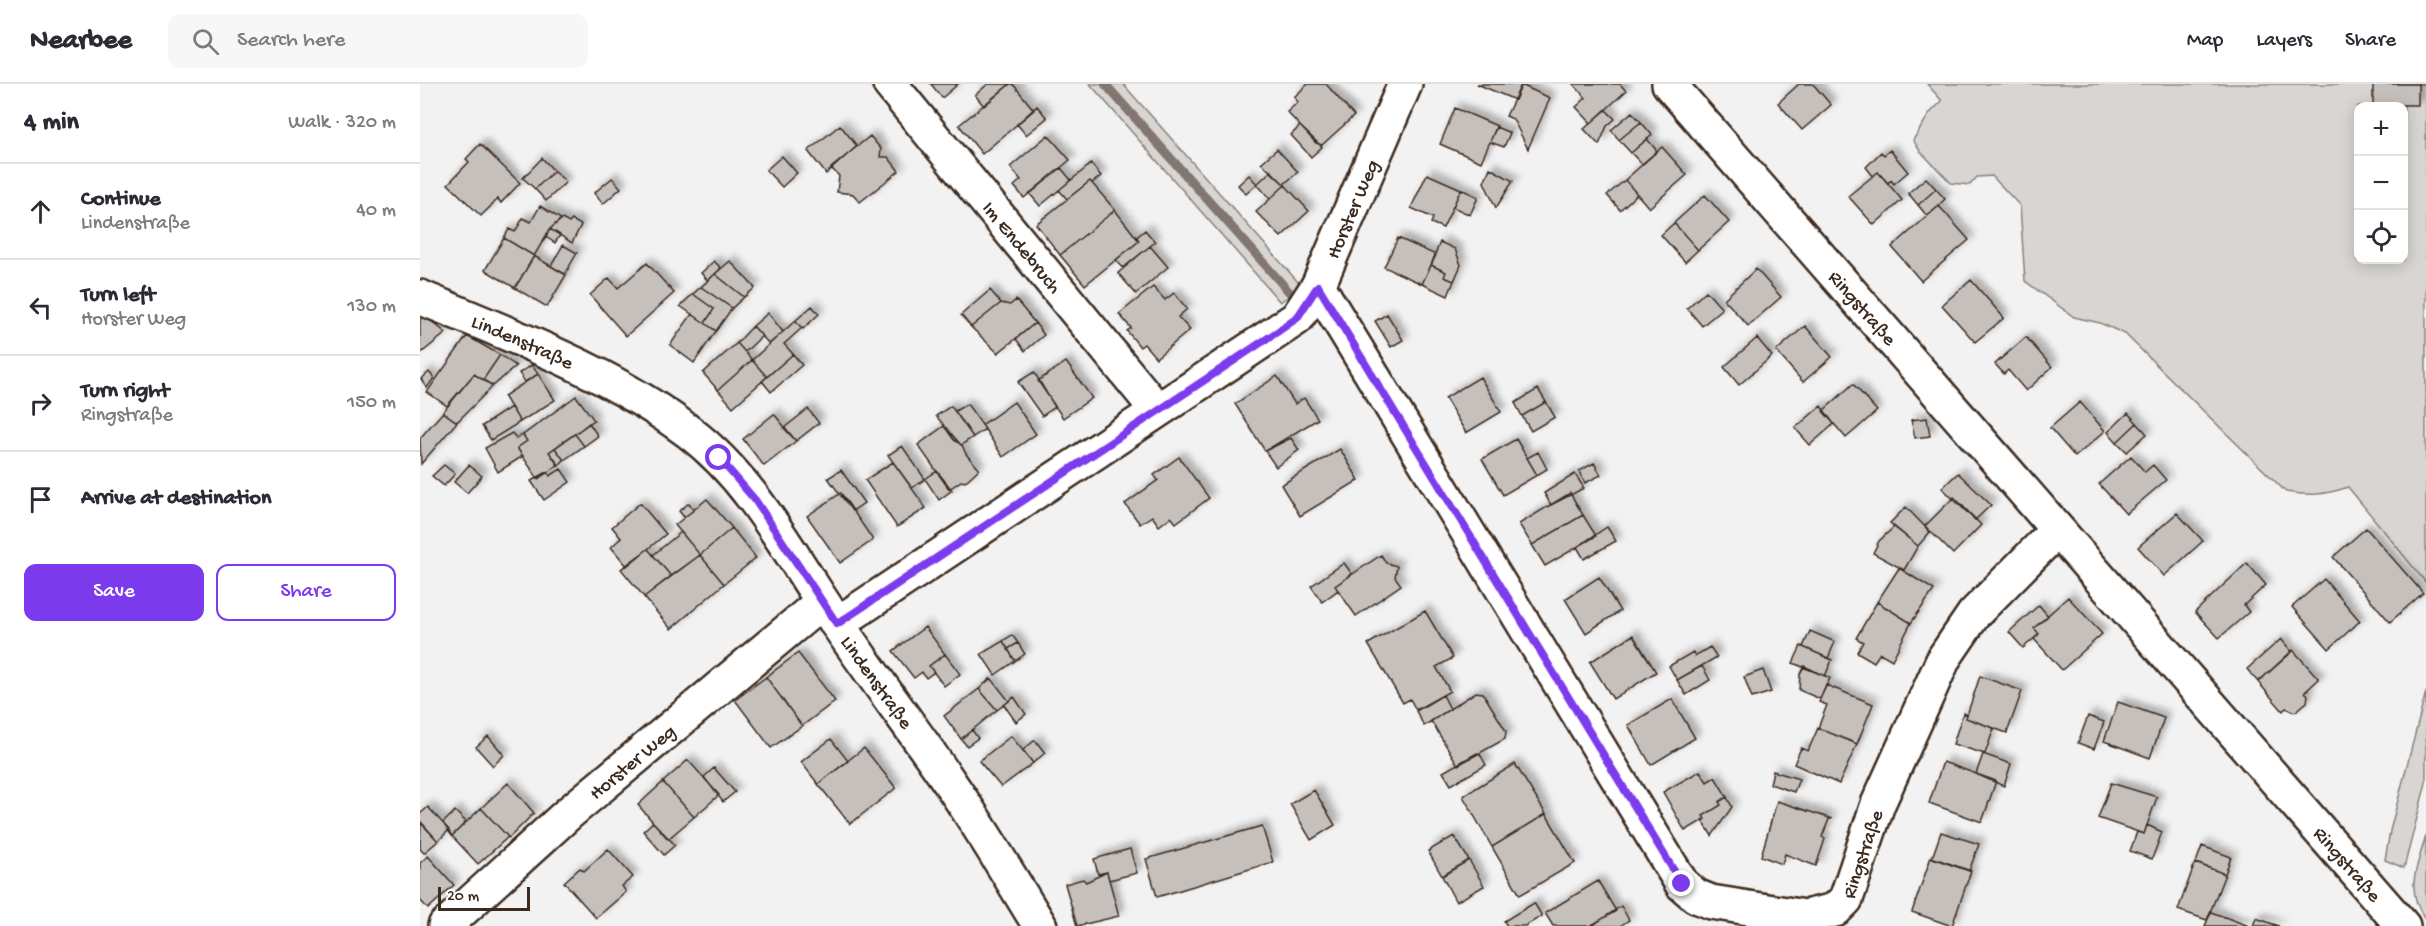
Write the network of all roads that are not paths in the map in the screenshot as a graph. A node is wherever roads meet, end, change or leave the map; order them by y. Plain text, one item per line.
1 (890, 84) edge
2 (1405, 84) edge
3 (1669, 84) edge
4 (1318, 286) junction
5 (420, 297) edge
6 (1157, 410) junction
7 (2057, 530) junction
8 (829, 613) junction
9 (445, 926) edge
10 (1040, 926) edge
11 (2403, 926) edge

1 - 6 street, Im Endebruch
2 - 4 street, Horster Weg
3 - 7 street, Ringstraße
4 - 6 street, Horster Weg
4 - 7 street, Ringstraße
5 - 8 street, Lindenstraße
6 - 8 street, Horster Weg
7 - 11 street, Ringstraße
8 - 9 street, Horster Weg
8 - 10 street, Lindenstraße

